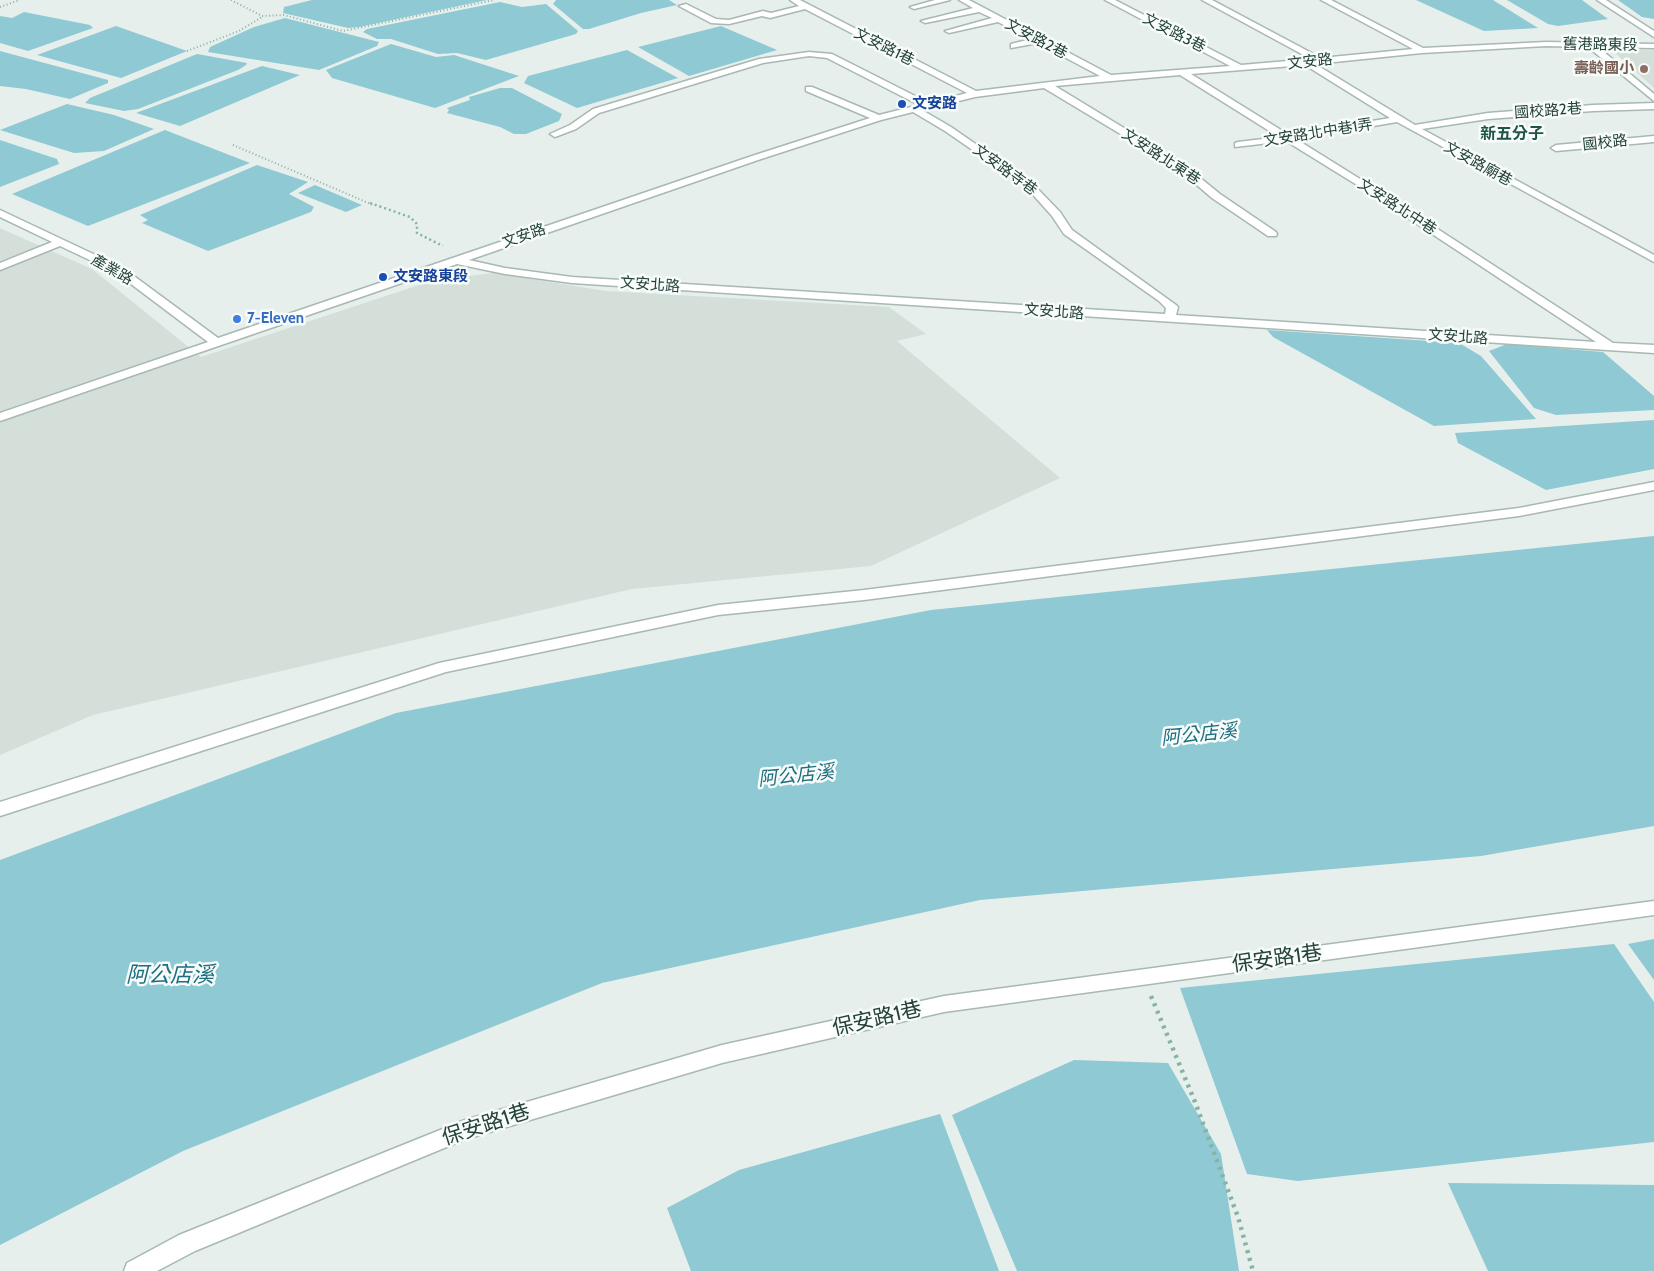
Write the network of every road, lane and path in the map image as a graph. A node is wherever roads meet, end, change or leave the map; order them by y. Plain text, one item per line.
1 (20, 0) edge
2 (231, 0) edge
3 (494, 0) edge
4 (794, 0) edge
5 (946, 0) edge
6 (962, 0) edge
7 (1109, 0) edge
8 (1206, 0) edge
9 (1325, 0) edge
10 (1600, 0) edge
11 (683, 6) dead end
12 (806, 6) junction
13 (0, 7) edge
14 (914, 7) dead end
15 (980, 9) junction
16 (262, 16) junction
17 (999, 19) junction
18 (925, 21) dead end
19 (949, 31) dead end
20 (1654, 34) edge
21 (1039, 40) junction
22 (1546, 44) joint
23 (1590, 45) junction
24 (1014, 46) dead end
25 (1654, 46) edge
26 (187, 51) dead end
27 (1422, 51) junction
28 (1320, 61) junction
29 (1306, 62) junction
30 (1238, 67) junction
31 (1180, 72) junction
32 (1110, 78) junction
33 (1046, 85) junction
34 (808, 89) dead end
35 (975, 94) junction
36 (1654, 98) edge
37 (926, 105) junction
38 (1654, 106) edge
39 (913, 108) junction
40 (878, 118) junction
41 (1398, 120) junction
42 (1413, 128) junction
43 (554, 134) dead end
44 (1289, 138) junction
45 (1654, 139) edge
46 (233, 145) dead end
47 (1238, 145) dead end
48 (1556, 148) dead end
49 (0, 213) edge
50 (1272, 234) dead end
51 (60, 242) junction
52 (1654, 250) edge
53 (1641, 252) junction
54 (461, 258) junction
55 (1654, 259) edge
56 (0, 266) edge
57 (1169, 319) junction
58 (215, 342) junction
59 (1611, 347) junction
60 (1654, 349) edge
61 (0, 416) edge
62 (1654, 486) edge
63 (0, 809) edge
64 (1654, 908) edge
65 (1143, 977) junction
66 (135, 1271) edge
67 (1253, 1271) edge

1 - 13 path
2 - 16 path
3 - 16 path
4 - 12 street, 文安路1巷
5 - 14 street
6 - 15 street, 文安路2巷
7 - 30 street, 文安路3巷
8 - 28 street
9 - 27 street
10 - 20 street
11 - 12 street
12 - 35 street, 文安路1巷
15 - 17 street, 文安路2巷
15 - 18 street
16 - 26 path
17 - 19 street
17 - 21 street, 文安路2巷
21 - 24 street
21 - 32 street, 文安路2巷
22 - 23 street, 舊港路東段
22 - 27 street, 文安路
23 - 25 street, 舊港路東段
23 - 36 street
27 - 28 street, 文安路
28 - 29 street, 文安路
29 - 30 street, 文安路
29 - 41 street, 文安路廟巷
30 - 31 street, 文安路
31 - 32 street, 文安路
31 - 44 street, 文安路北中巷
32 - 33 street, 文安路
33 - 35 street, 文安路
33 - 50 street, 文安路北東巷
34 - 40 street
35 - 37 street, 文安路
37 - 39 street, 文安路
37 - 43 street
38 - 42 street, 國校路2巷
39 - 40 street, 文安路
39 - 57 street, 文安路寺巷
40 - 54 street, 文安路
41 - 42 street, 文安路廟巷
41 - 44 street, 文安路北中巷1弄
42 - 53 street, 文安路廟巷
44 - 47 street, 文安路北中巷1弄
44 - 59 street, 文安路北中巷
45 - 48 street, 國校路
46 - 54 path
49 - 51 street, 產業路
51 - 56 street
51 - 58 street, 產業路
52 - 53 street
53 - 55 street, 文安路廟巷
54 - 57 street, 文安北路
54 - 58 street, 文安路
57 - 59 street, 文安北路
58 - 61 street
59 - 60 street, 文安北路
62 - 63 street
64 - 65 street, 保安路1巷
65 - 66 street, 保安路1巷
65 - 67 path

